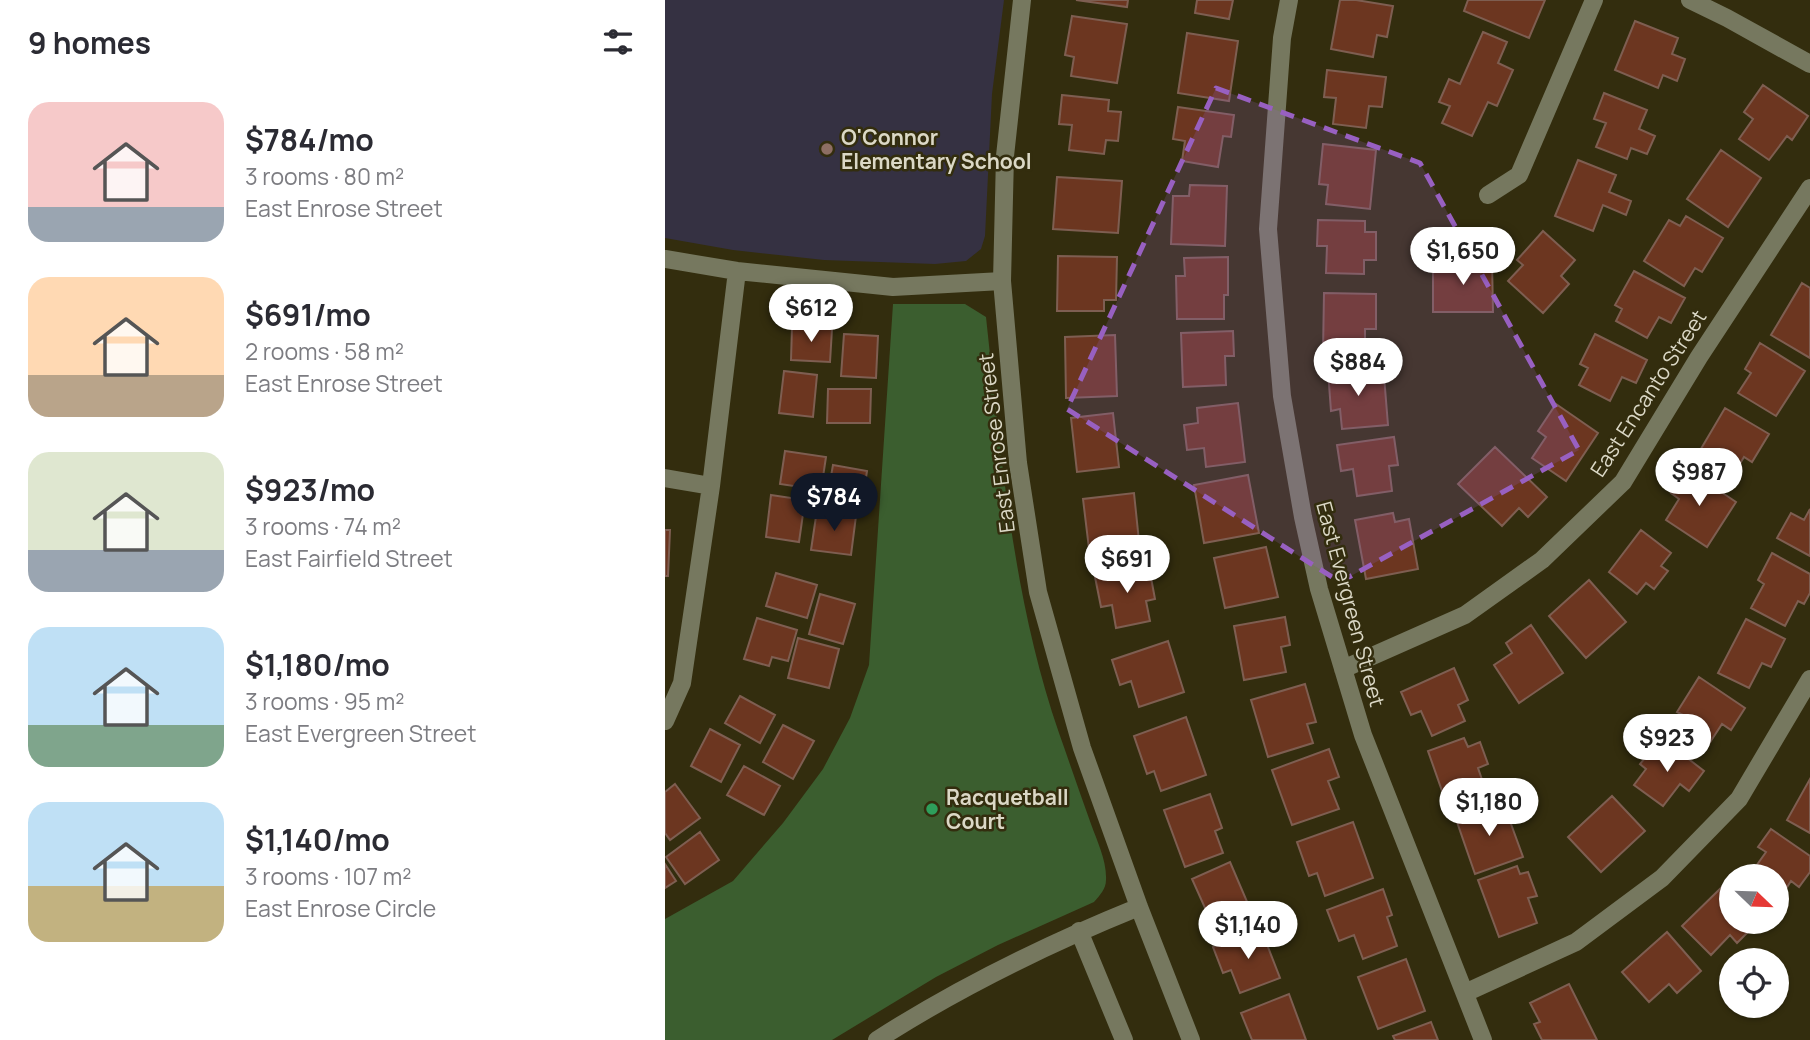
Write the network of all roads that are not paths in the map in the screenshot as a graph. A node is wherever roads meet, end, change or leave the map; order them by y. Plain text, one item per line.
1 (1022, 0) edge
2 (1289, 0) edge
3 (1594, 0) edge
4 (1690, 0) edge
5 (1810, 64) edge
6 (1810, 188) edge
7 (1488, 195) dead end
8 (665, 259) edge
9 (737, 271) junction
10 (1002, 281) junction
11 (665, 478) edge
12 (711, 486) junction
13 (1343, 668) junction
14 (1810, 679) edge
15 (665, 721) edge
16 (1139, 907) junction
17 (1079, 931) junction
18 (1465, 993) junction
19 (877, 1040) edge
20 (1124, 1040) edge
21 (1191, 1040) edge
22 (1483, 1040) edge

1 - 10 street, East Enrose Street
2 - 13 street, East Evergreen Street
3 - 7 street
4 - 5 street
6 - 13 street, East Encanto Street
8 - 9 street
9 - 10 street
9 - 12 street
10 - 16 street, East Enrose Street
11 - 12 street
12 - 15 street
13 - 18 street, East Evergreen Street
14 - 18 street
16 - 17 street
16 - 21 street, East Enrose Street
17 - 19 street
17 - 20 street
18 - 22 street, East Evergreen Street

